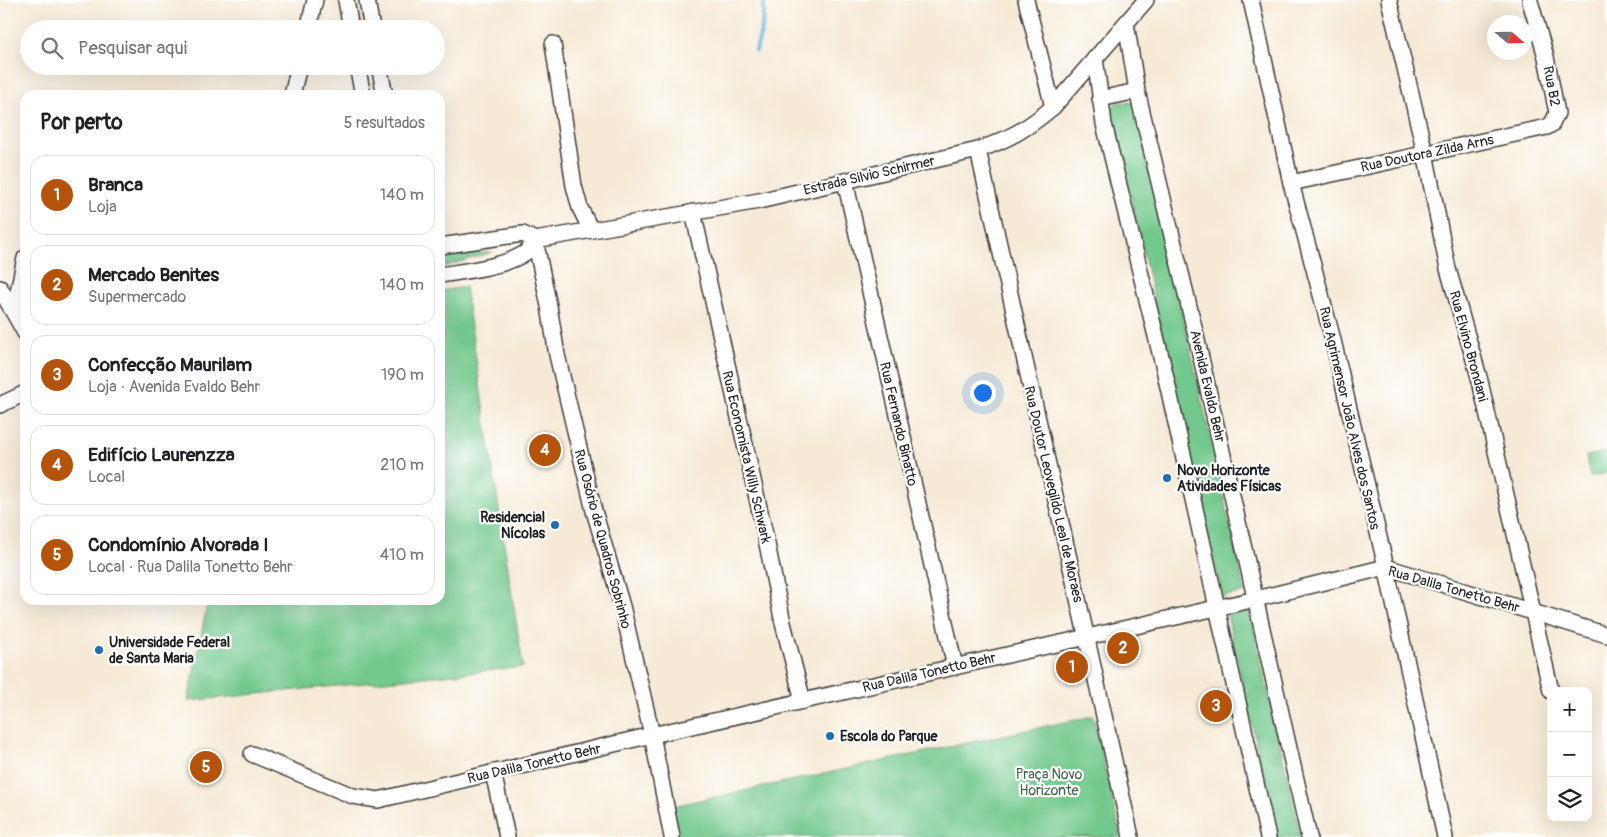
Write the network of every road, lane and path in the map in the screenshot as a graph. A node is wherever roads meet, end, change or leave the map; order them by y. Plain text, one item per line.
1 (315, 0) edge
2 (346, 0) edge
3 (367, 0) edge
4 (1026, 0) edge
5 (1146, 0) edge
6 (1251, 0) edge
7 (1389, 0) edge
8 (1530, 1) edge
9 (310, 20) edge
10 (349, 20) edge
11 (370, 20) edge
12 (1126, 23) junction
13 (553, 44) dead end
14 (1095, 58) junction
15 (297, 75) edge
16 (359, 75) edge
17 (381, 75) edge
18 (293, 90) edge
19 (362, 90) edge
20 (385, 90) edge
21 (1137, 91) junction
22 (1100, 99) junction
23 (1053, 107) junction
24 (1557, 113) joint
25 (978, 150) junction
26 (1425, 153) junction
27 (845, 181) junction
28 (1291, 183) junction
29 (693, 212) junction
30 (592, 230) junction
31 (534, 240) junction
32 (445, 245) edge
33 (445, 274) edge
34 (20, 282) edge
35 (0, 288) edge
36 (14, 311) junction
37 (20, 322) edge
38 (20, 395) edge
39 (0, 405) edge
40 (1386, 567) junction
41 (1256, 599) junction
42 (1217, 607) junction
43 (1534, 612) junction
44 (1607, 635) edge
45 (1086, 637) junction
46 (955, 666) junction
47 (1550, 687) edge
48 (803, 701) junction
49 (652, 735) junction
50 (252, 754) dead end
51 (493, 772) junction
52 (507, 837) edge
53 (672, 837) edge
54 (1131, 837) edge
55 (1268, 837) edge
56 (1310, 837) edge
57 (1445, 837) edge

1 - 9 street
2 - 10 street
3 - 11 street
4 - 23 street
5 - 12 street, Estrada Silvio Schirmer
6 - 28 street, Rua Agrimensor João Alves dos Santos
7 - 26 street, Rua Elvino Brondani
8 - 24 street, Rua B2
12 - 14 street, Estrada Silvio Schirmer
12 - 21 street, Avenida Evaldo Behr
13 - 30 street
14 - 22 street
14 - 23 street, Estrada Silvio Schirmer
15 - 18 street
16 - 19 street
17 - 20 street
21 - 22 street
21 - 41 street, Avenida Evaldo Behr
22 - 42 street
23 - 25 street, Estrada Silvio Schirmer
24 - 26 street, Rua Doutora Zilda Arns
25 - 27 street, Estrada Silvio Schirmer
25 - 45 street, Rua Doutor Leovegildo Leal de Moraes
26 - 28 street, Rua Doutora Zilda Arns
26 - 43 street, Rua Elvino Brondani
27 - 29 street, Estrada Silvio Schirmer
27 - 46 street, Rua Fernando Binatto
28 - 40 street, Rua Agrimensor João Alves dos Santos
29 - 30 street, Estrada Silvio Schirmer
29 - 48 street, Rua Economista Willy Schwark
30 - 31 street, Estrada Silvio Schirmer
31 - 32 street, Estrada Silvio Schirmer
31 - 33 street
31 - 49 street, Rua Osório de Quadros Sobrinho
34 - 36 street
35 - 36 street
36 - 37 street
38 - 39 street
40 - 41 street, Rua Dalila Tonetto Behr
40 - 43 street, Rua Dalila Tonetto Behr
40 - 57 street, Rua Agrimensor João Alves dos Santos
41 - 42 street, Rua Dalila Tonetto Behr
41 - 56 street, Avenida Evaldo Behr
42 - 45 street, Rua Dalila Tonetto Behr
42 - 55 street
43 - 44 street, Rua Dalila Tonetto Behr
43 - 47 street, Rua Elvino Brondani
45 - 46 street, Rua Dalila Tonetto Behr
45 - 54 street, Rua Doutor Leovegildo Leal de Moraes
46 - 48 street, Rua Dalila Tonetto Behr
48 - 49 street, Rua Dalila Tonetto Behr
49 - 51 street, Rua Dalila Tonetto Behr
49 - 53 street, Rua Osório de Quadros Sobrinho
50 - 51 street, Rua Dalila Tonetto Behr
51 - 52 street

